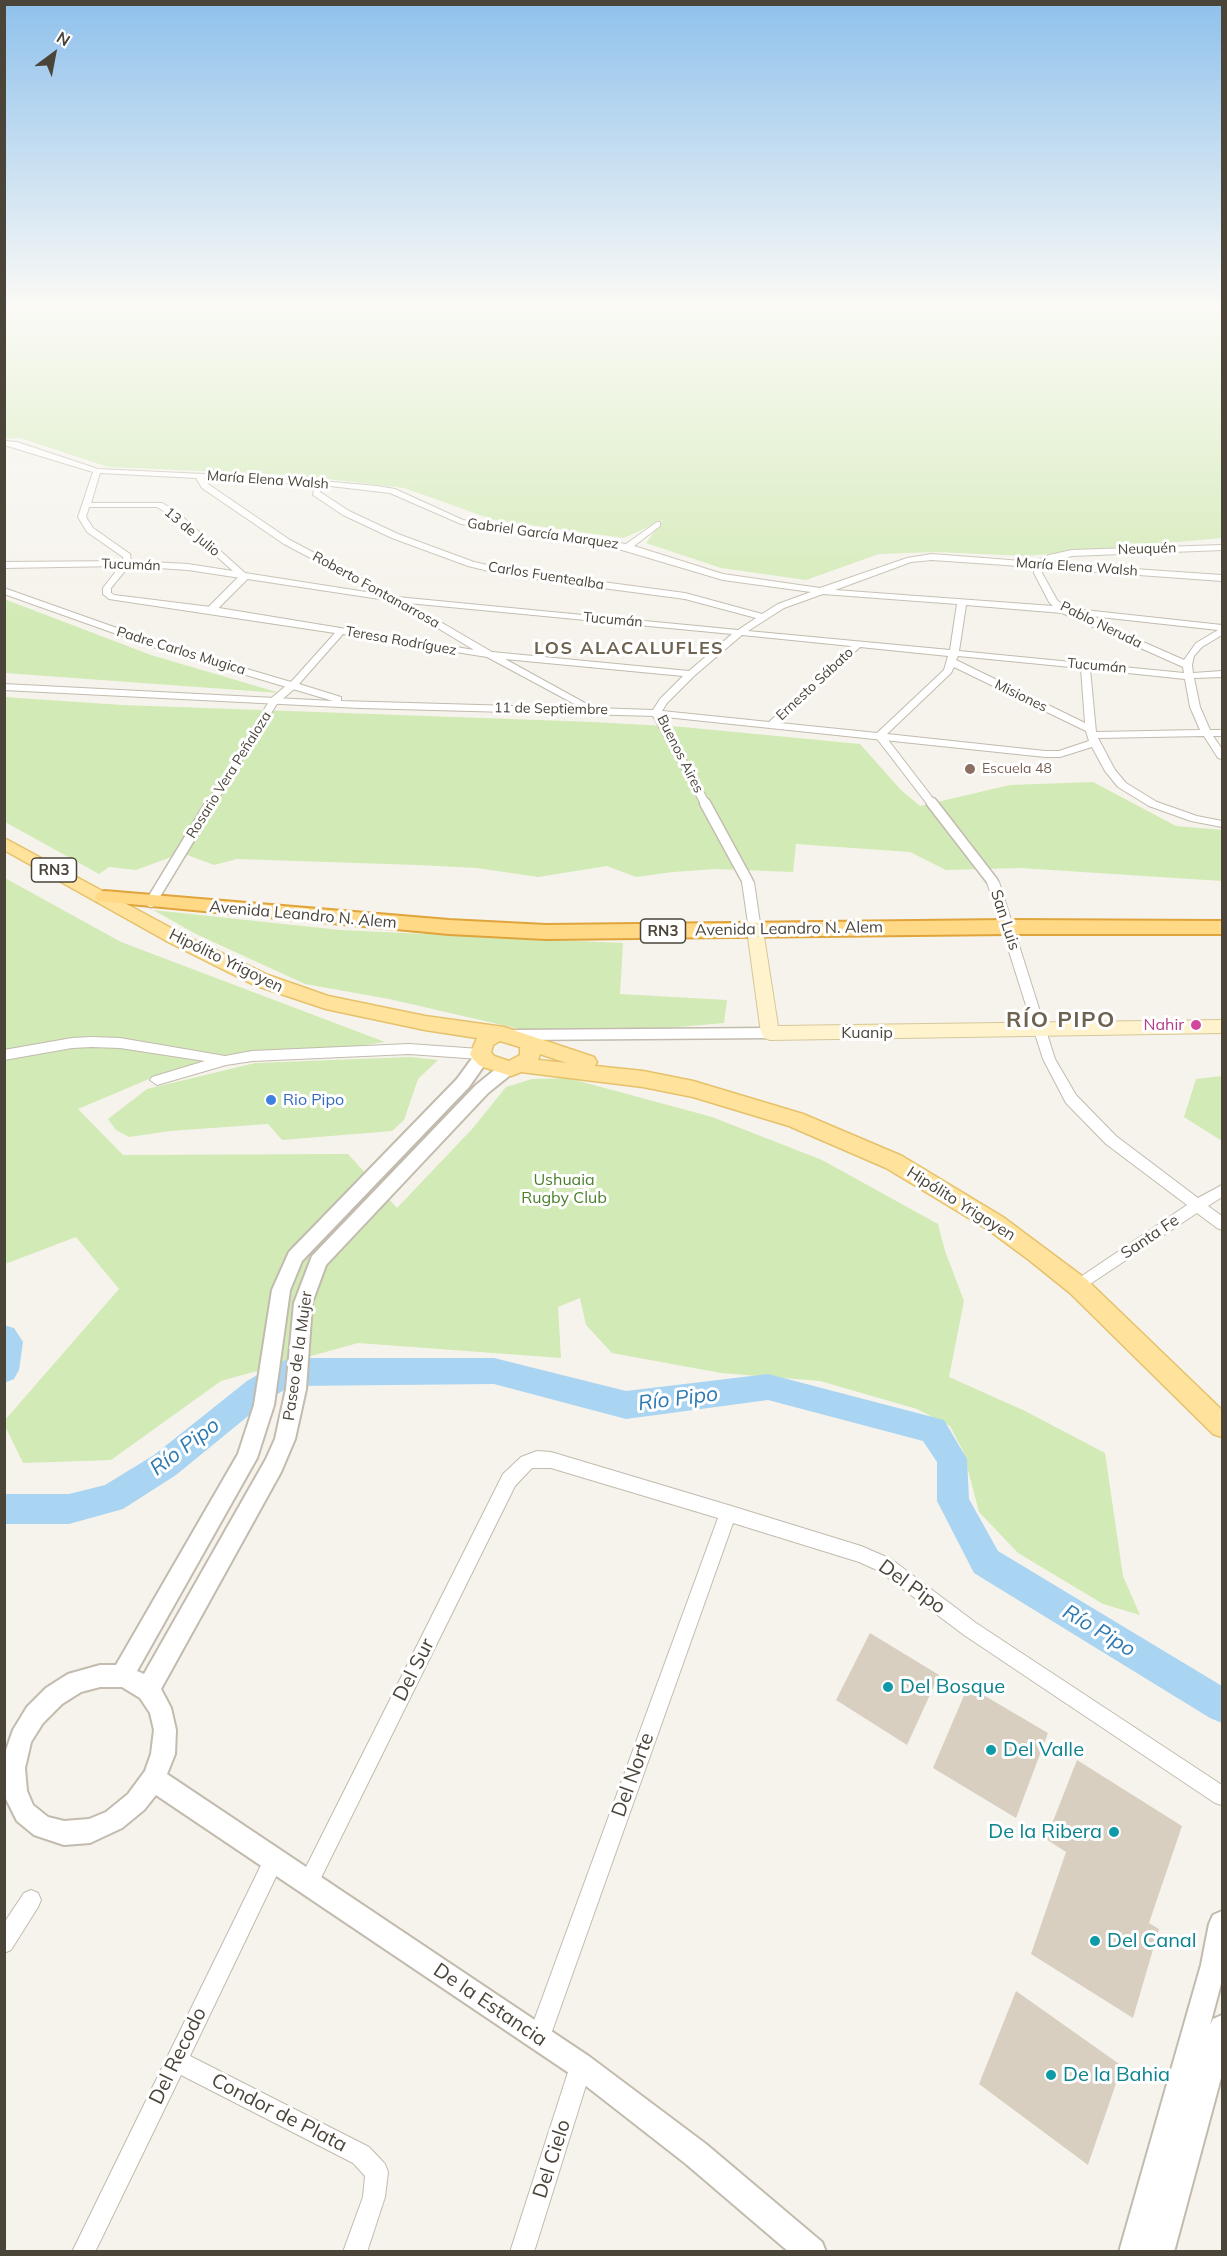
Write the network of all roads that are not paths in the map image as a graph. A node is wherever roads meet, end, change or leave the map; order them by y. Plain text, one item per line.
1 (5, 443) edge
2 (97, 471) junction
3 (199, 476) junction
4 (319, 483) junction
5 (392, 492) joint
6 (86, 505) junction
7 (657, 524) dead end
8 (628, 547) junction
9 (1222, 547) edge
10 (932, 557) joint
11 (127, 563) junction
12 (1038, 563) junction
13 (4, 565) edge
14 (244, 577) junction
15 (1222, 578) edge
16 (4, 591) edge
17 (820, 591) junction
18 (394, 599) junction
19 (962, 602) junction
20 (211, 610) junction
21 (1064, 610) junction
22 (763, 617) junction
23 (1222, 630) edge
24 (341, 631) junction
25 (740, 632) junction
26 (858, 644) junction
27 (490, 655) junction
28 (953, 657) junction
29 (1085, 665) junction
30 (1187, 670) junction
31 (691, 674) junction
32 (1222, 674) edge
33 (293, 685) junction
34 (4, 687) edge
35 (274, 701) junction
36 (360, 705) junction
37 (594, 710) junction
38 (656, 713) junction
39 (773, 724) junction
40 (1222, 733) edge
41 (1207, 734) junction
42 (880, 736) junction
43 (1092, 736) junction
44 (1222, 756) edge
45 (1222, 824) edge
46 (4, 843) edge
47 (748, 882) joint
48 (993, 882) joint
49 (105, 897) junction
50 (151, 902) junction
51 (1007, 927) junction
52 (1222, 928) edge
53 (755, 930) junction
54 (425, 1023) junction
55 (1222, 1027) edge
56 (1040, 1031) junction
57 (770, 1033) junction
58 (512, 1038) junction
59 (481, 1054) junction
60 (4, 1055) edge
61 (226, 1060) junction
62 (516, 1067) junction
63 (643, 1079) junction
64 (157, 1080) dead end
65 (1222, 1190) edge
66 (1198, 1205) junction
67 (1222, 1224) edge
68 (1078, 1286) junction
69 (1222, 1426) edge
70 (527, 1462) joint
71 (728, 1513) junction
72 (122, 1677) junction
73 (148, 1690) junction
74 (13, 1737) edge
75 (9, 1768) edge
76 (153, 1779) junction
77 (1222, 1796) edge
78 (274, 1860) junction
79 (308, 1883) junction
80 (31, 1900) dead end
81 (1222, 1924) edge
82 (4, 1943) edge
83 (1222, 2028) edge
84 (539, 2037) junction
85 (176, 2061) junction
86 (581, 2066) junction
87 (1144, 2213) junction
88 (1163, 2240) edge
89 (83, 2252) edge
90 (355, 2252) edge
91 (522, 2252) edge
92 (812, 2252) edge
93 (1133, 2252) edge

1 - 2 street, María Elena Walsh
2 - 3 street, María Elena Walsh
2 - 6 street
3 - 4 street, María Elena Walsh
3 - 18 street, Roberto Fontanarrosa
4 - 5 street, María Elena Walsh
4 - 22 street, Carlos Fuentealba
5 - 8 street, Gabriel García Marquez
6 - 11 street
6 - 14 street, 13 de Julio
7 - 8 street
8 - 17 street, Gabriel García Marquez
9 - 12 street, Neuquén
10 - 12 street, María Elena Walsh
10 - 17 street, Buenos Aires
11 - 13 street, Tucumán
11 - 14 street, Tucumán
11 - 20 street, Teresa Rodríguez
12 - 15 street, María Elena Walsh
12 - 21 street, Pablo Neruda
14 - 18 street, Tucumán
14 - 20 street
16 - 33 street, Padre Carlos Mugica
17 - 19 street, Gabriel García Marquez
17 - 22 street, Buenos Aires
18 - 25 street, Tucumán
18 - 27 street, Roberto Fontanarrosa
19 - 21 street, Gabriel García Marquez
19 - 28 street
20 - 24 street, Teresa Rodríguez
21 - 23 street, Gabriel García Marquez
21 - 30 street, Pablo Neruda
22 - 25 street, Buenos Aires
23 - 30 street
24 - 27 street, Teresa Rodríguez
24 - 33 street, Rosario Vera Peñaloza
25 - 26 street, Tucumán
25 - 31 street, Buenos Aires
26 - 28 street, Tucumán
26 - 39 street, Ernesto Sábato
27 - 31 street, Teresa Rodríguez
27 - 37 street, Roberto Fontanarrosa
28 - 29 street, Tucumán
28 - 42 street
28 - 43 street, Misiones
29 - 30 street, Tucumán
29 - 43 street
30 - 32 street, Tucumán
30 - 41 street
31 - 38 street, Buenos Aires
33 - 35 street, Rosario Vera Peñaloza
33 - 36 street, Padre Carlos Mugica
34 - 35 street, 11 de Septiembre
35 - 36 street, 11 de Septiembre
35 - 50 street, Rosario Vera Peñaloza
36 - 37 street, 11 de Septiembre
37 - 38 street, 11 de Septiembre
38 - 39 street, 11 de Septiembre
38 - 47 street, Buenos Aires
39 - 42 street, 11 de Septiembre
40 - 41 street, Misiones
41 - 43 street, Misiones
41 - 44 street
42 - 43 street, 11 de Septiembre
42 - 48 street, San Luis
43 - 45 street
46 - 49 main road, RN3
47 - 53 street, Buenos Aires
48 - 51 street, San Luis
49 - 50 highway, Avenida Leandro N. Alem / RN3
49 - 54 main road, Hipólito Yrigoyen
50 - 53 highway, Avenida Leandro N. Alem / RN3
51 - 52 highway, Avenida Leandro N. Alem / RN3
51 - 53 highway, Avenida Leandro N. Alem / RN3
51 - 56 street, San Luis
53 - 57 main road, Buenos Aires
54 - 58 main road, Hipólito Yrigoyen
54 - 59 main road, Hipólito Yrigoyen
55 - 56 main road, Kuanip
56 - 57 main road, Kuanip
56 - 66 street, San Luis
57 - 58 street, Kuanip
58 - 59 main road
58 - 62 main road
58 - 63 main road, Hipólito Yrigoyen
59 - 61 street
59 - 62 main road, Hipólito Yrigoyen
59 - 72 street, Paseo de la Mujer
60 - 61 street
61 - 64 street
62 - 63 main road, Hipólito Yrigoyen
62 - 73 street, Paseo de la Mujer
63 - 68 main road, Hipólito Yrigoyen
65 - 66 street, Santa Fe
66 - 67 street, San Luis
66 - 68 street, Santa Fe
68 - 69 main road, Hipólito Yrigoyen
70 - 71 street, Del Pipo
70 - 79 street, Del Sur
71 - 77 street, Del Pipo
71 - 84 street, Del Norte
72 - 73 street
72 - 74 street
73 - 76 street
74 - 75 street
75 - 76 street
76 - 78 street, De la Estancia
78 - 79 street, De la Estancia
78 - 85 street, Del Recodo
79 - 84 street, De la Estancia
80 - 82 street
81 - 87 street
83 - 88 street
84 - 86 street, De la Estancia
85 - 89 street, Del Recodo
85 - 90 street, Condor de Plata
86 - 91 street, Del Cielo
86 - 92 street, De la Estancia
87 - 88 street
87 - 93 street

